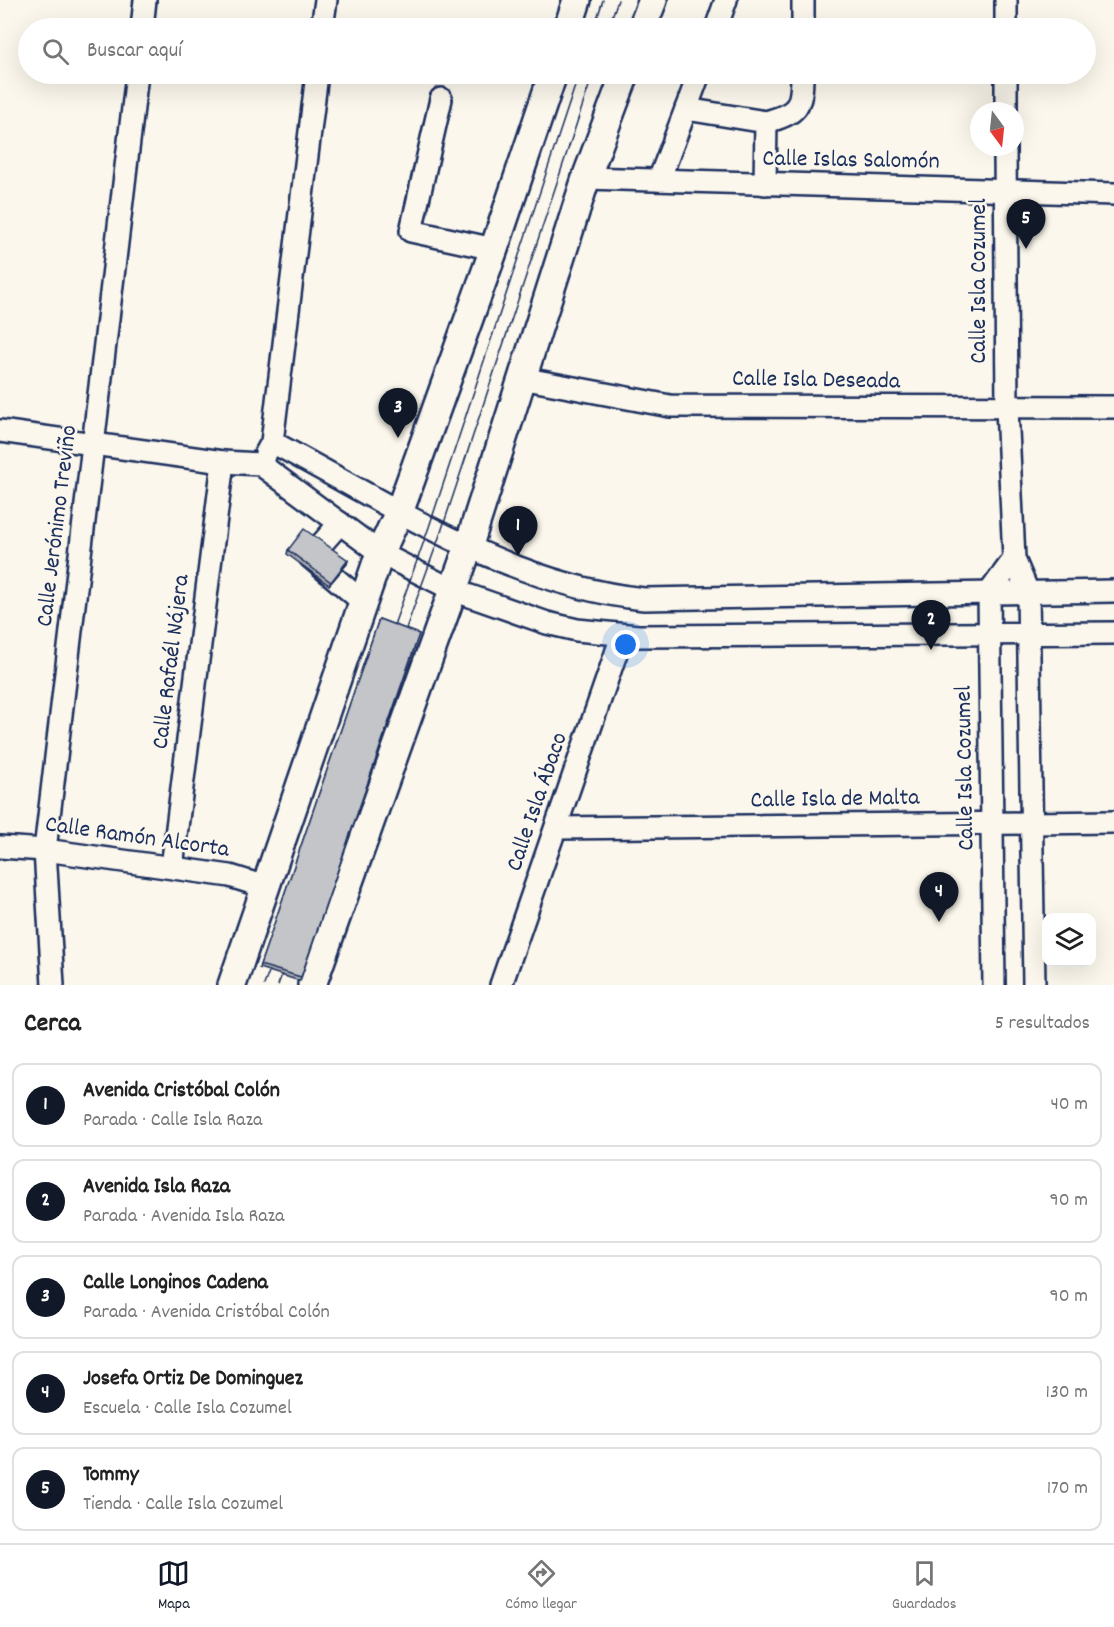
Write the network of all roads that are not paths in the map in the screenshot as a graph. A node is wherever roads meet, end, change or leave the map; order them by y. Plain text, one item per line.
1 (145, 0) edge
2 (326, 0) edge
3 (577, 0) edge
4 (652, 0) edge
5 (726, 0) edge
6 (803, 0) edge
7 (1006, 0) edge
8 (143, 18) edge
9 (323, 18) edge
10 (571, 18) edge
11 (646, 18) edge
12 (720, 18) edge
13 (803, 18) edge
14 (1006, 18) edge
15 (136, 84) edge
16 (316, 84) edge
17 (550, 84) edge
18 (621, 84) edge
19 (695, 84) edge
20 (802, 84) edge
21 (1006, 84) edge
22 (441, 99) dead end
23 (1006, 102) edge
24 (686, 109) junction
25 (766, 122) junction
26 (1005, 156) edge
27 (586, 178) junction
28 (659, 180) junction
29 (765, 184) junction
30 (1005, 190) junction
31 (1114, 194) edge
32 (494, 249) junction
33 (521, 378) junction
34 (1114, 407) edge
35 (1007, 408) junction
36 (0, 431) edge
37 (93, 442) junction
38 (272, 442) junction
39 (223, 462) junction
40 (260, 464) junction
41 (400, 510) junction
42 (340, 523) junction
43 (468, 548) junction
44 (380, 553) junction
45 (1014, 559) junction
46 (453, 590) junction
47 (1114, 591) edge
48 (1028, 592) junction
49 (989, 593) junction
50 (363, 602) junction
51 (1114, 633) edge
52 (1028, 634) junction
53 (622, 636) junction
54 (990, 636) junction
55 (1114, 822) edge
56 (992, 823) junction
57 (1031, 824) junction
58 (556, 828) junction
59 (0, 847) edge
60 (45, 850) junction
61 (171, 867) junction
62 (265, 887) junction
63 (53, 985) edge
64 (232, 985) edge
65 (312, 985) edge
66 (501, 985) edge
67 (994, 985) edge
68 (1034, 985) edge

1 - 8 street
2 - 9 street
3 - 10 main road
4 - 11 main road
5 - 12 street
6 - 13 street
7 - 14 street
15 - 37 street, Calle Jerónimo Treviño
16 - 38 street
17 - 32 main road
18 - 27 main road
19 - 24 street
20 - 25 street
21 - 23 street
22 - 32 street
24 - 25 street
24 - 28 street
25 - 29 street
26 - 30 street, Calle Isla Cozumel
27 - 28 street, Calle Islas Salomón
27 - 33 main road
28 - 29 street, Calle Islas Salomón
29 - 30 street, Calle Islas Salomón
30 - 31 street, Calle Islas Salomón
30 - 35 street, Calle Isla Cozumel
32 - 41 main road
33 - 35 street, Calle Isla Deseada
33 - 43 main road
34 - 35 street, Calle Isla Deseada
35 - 45 street, Calle Isla Cozumel
36 - 37 street
37 - 39 street
37 - 60 street, Calle Jerónimo Treviño
38 - 40 street
38 - 41 street
39 - 40 street
39 - 61 street, Calle Rafaél Nájera
40 - 42 street
41 - 43 street
41 - 44 main road
42 - 44 street
42 - 50 street
43 - 46 main road
43 - 49 street
44 - 46 street
44 - 50 main road
45 - 48 street, Calle Isla Cozumel
45 - 49 street
46 - 53 street
46 - 65 main road
47 - 48 street
48 - 49 street
48 - 52 street, Calle Isla Cozumel
49 - 54 street, Calle Isla Cozumel
50 - 62 main road
51 - 52 street
52 - 54 street
52 - 57 street, Calle Isla Cozumel
53 - 54 street
53 - 58 street, Calle Isla Ábaco
54 - 56 street, Calle Isla Cozumel
55 - 57 street, Calle Isla de Malta
56 - 57 street, Calle Isla de Malta
56 - 58 street, Calle Isla de Malta
56 - 67 street, Calle Isla Cozumel
57 - 68 street, Calle Isla Cozumel
58 - 66 street, Calle Isla Ábaco
59 - 60 street, Calle Ramón Alcorta
60 - 61 street, Calle Ramón Alcorta
60 - 63 street, Calle Jerónimo Treviño
61 - 62 street, Calle Ramón Alcorta
62 - 64 main road

